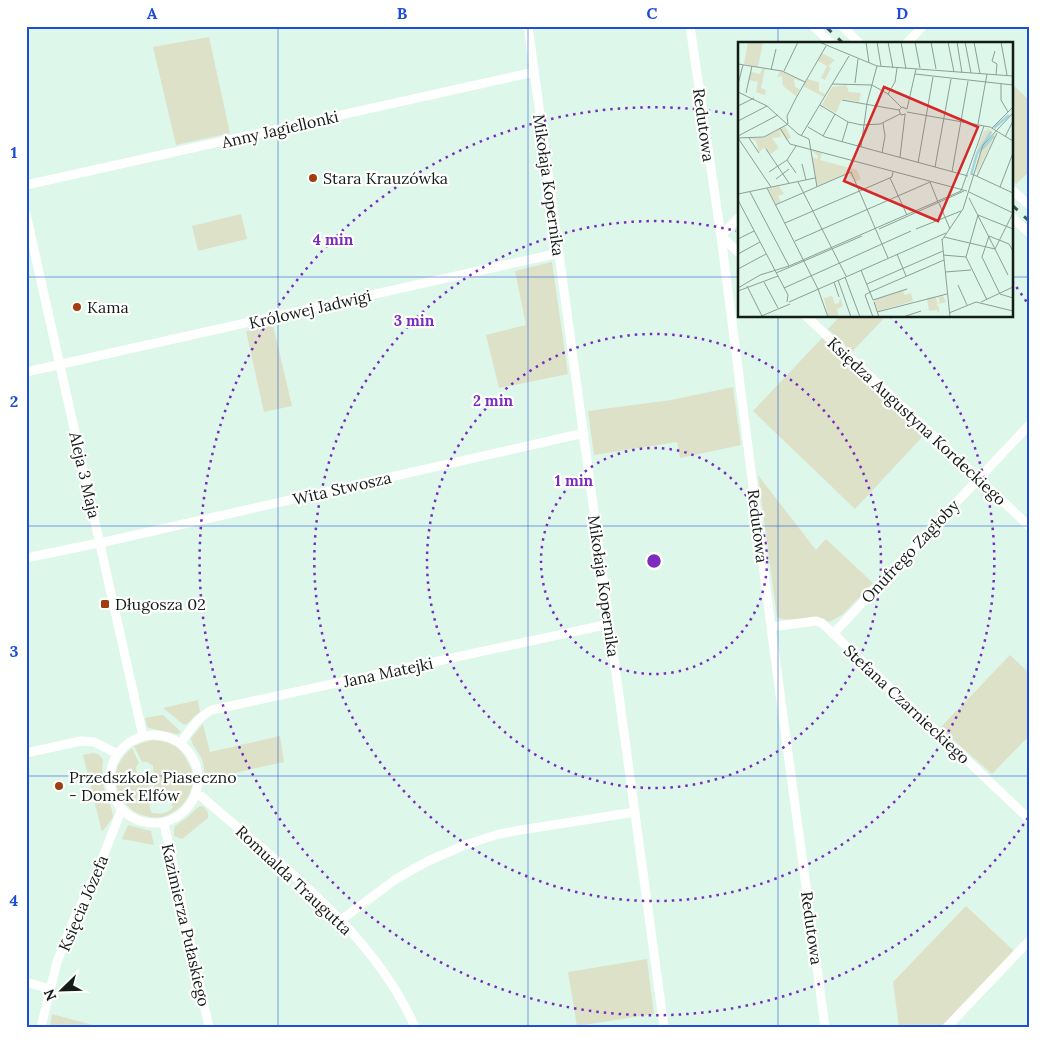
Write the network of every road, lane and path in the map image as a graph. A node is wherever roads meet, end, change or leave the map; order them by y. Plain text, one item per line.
1 (528, 26) edge
2 (690, 26) edge
3 (813, 26) edge
4 (842, 26) edge
5 (922, 26) edge
6 (830, 42) edge
7 (858, 42) edge
8 (908, 42) edge
9 (534, 72) junction
10 (26, 185) edge
11 (1012, 189) edge
12 (1029, 205) edge
13 (26, 214) edge
14 (1012, 217) edge
15 (738, 218) edge
16 (1029, 233) edge
17 (721, 236) junction
18 (738, 252) edge
19 (559, 254) junction
20 (808, 318) edge
21 (60, 364) junction
22 (26, 372) edge
23 (1029, 425) edge
24 (584, 433) junction
25 (978, 478) junction
26 (1029, 526) edge
27 (100, 543) junction
28 (26, 558) edge
29 (609, 624) junction
30 (771, 627) junction
31 (833, 634) junction
32 (144, 736) junction
33 (181, 742) junction
34 (26, 753) edge
35 (118, 754) junction
36 (196, 794) junction
37 (122, 809) junction
38 (635, 812) junction
39 (1029, 819) edge
40 (164, 823) junction
41 (341, 920) junction
42 (1029, 941) edge
43 (26, 982) edge
44 (50, 989) junction
45 (41, 1027) edge
46 (209, 1027) edge
47 (415, 1027) edge
48 (664, 1027) edge
49 (825, 1027) edge
50 (947, 1027) edge

1 - 9 street, Mikołaja Kopernika
2 - 17 street, Redutowa
3 - 6 street
4 - 7 street
5 - 8 street
9 - 10 street, Anny Jagiellonki
9 - 19 street, Mikołaja Kopernika
11 - 12 street
13 - 21 street, Aleja 3 Maja
14 - 16 street
15 - 17 street
17 - 18 street
17 - 30 street, Redutowa
19 - 21 street, Królowej Jadwigi
19 - 24 street, Mikołaja Kopernika
20 - 25 street, Księdza Augustyna Kordeckiego
21 - 22 street, Królowej Jadwigi
21 - 27 street, Aleja 3 Maja
23 - 25 street, Onufrego Zagłoby
24 - 27 street, Wita Stwosza
24 - 29 street, Mikołaja Kopernika
25 - 26 street, Księdza Augustyna Kordeckiego
25 - 31 street, Onufrego Zagłoby
27 - 28 street, Wita Stwosza
27 - 32 street, Aleja 3 Maja
29 - 33 street, Jana Matejki
29 - 38 street, Mikołaja Kopernika
30 - 31 street, Stefana Czarnieckiego
30 - 49 street, Redutowa
31 - 39 street, Stefana Czarnieckiego
32 - 33 street
32 - 35 street
33 - 36 street
34 - 35 street
35 - 37 street
36 - 40 street
36 - 41 street, Romualda Traugutta
37 - 40 street
37 - 44 street, Księcia Józefa
38 - 41 street
38 - 48 street, Mikołaja Kopernika
40 - 46 street, Kazimierza Pułaskiego
41 - 47 street, Romualda Traugutta
42 - 50 street
43 - 44 street
44 - 45 street, Księcia Józefa

